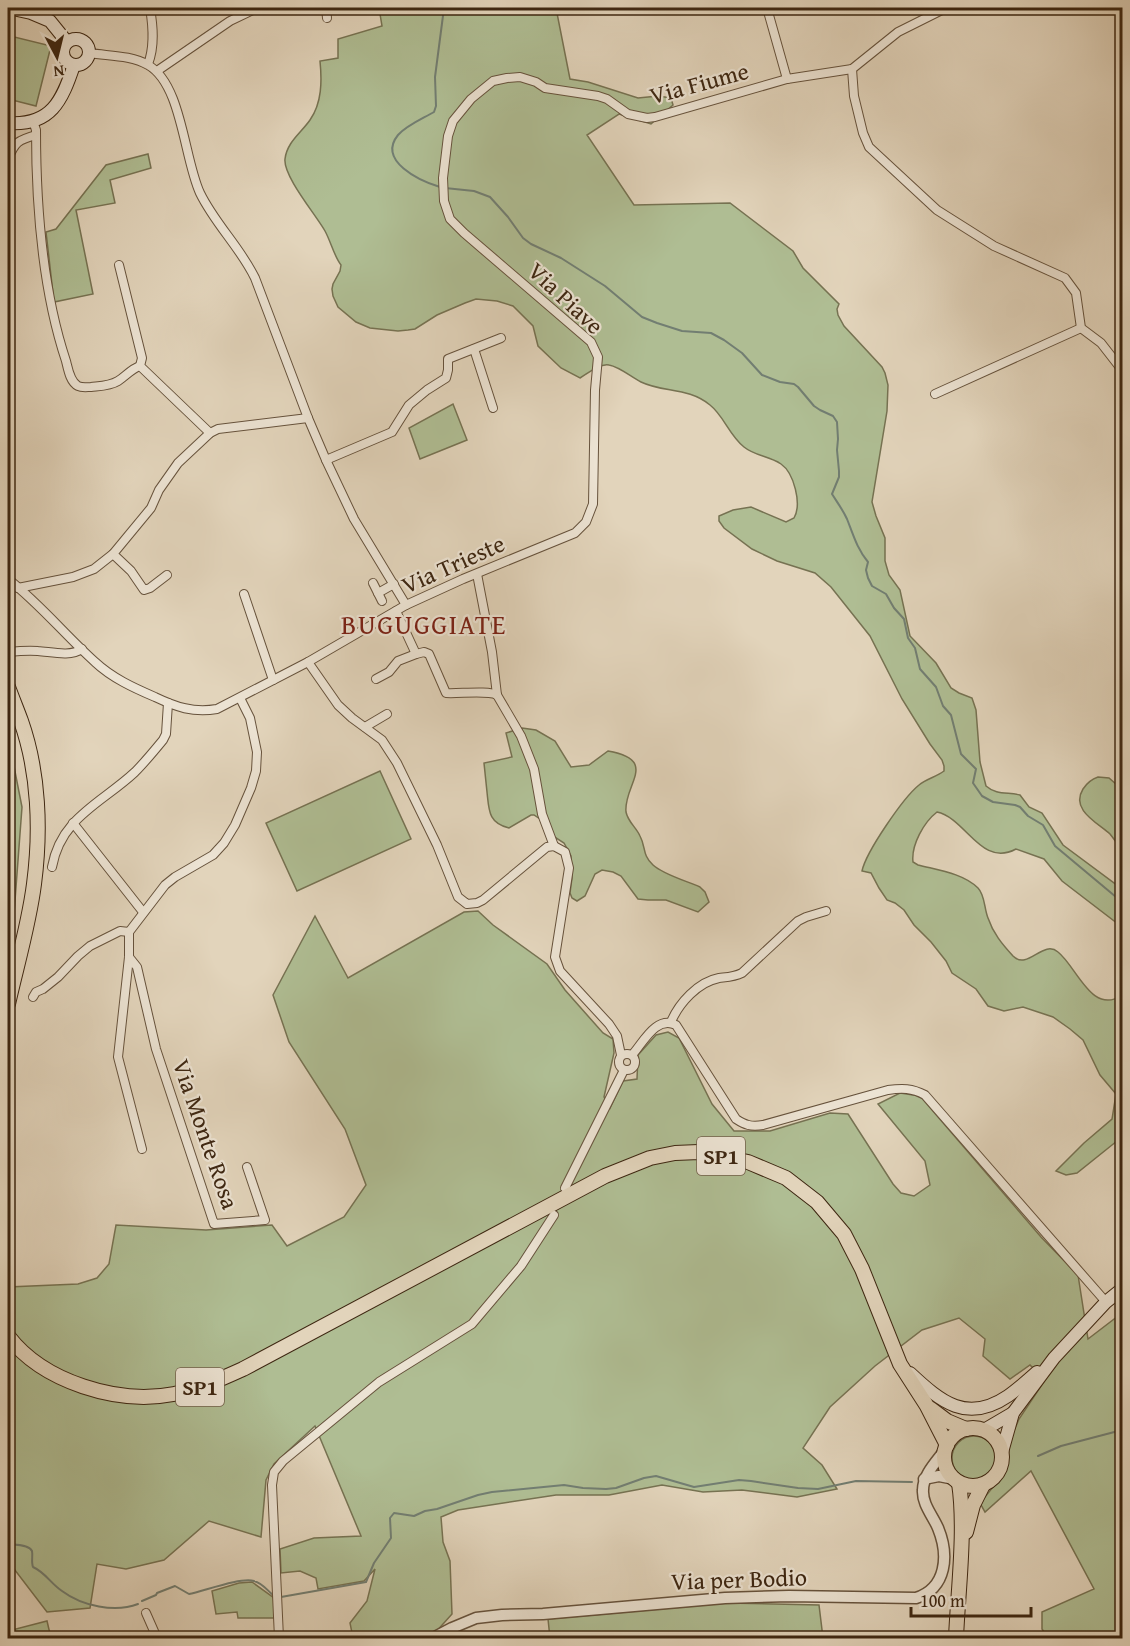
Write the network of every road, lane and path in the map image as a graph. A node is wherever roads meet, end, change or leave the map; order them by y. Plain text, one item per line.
1 (8, 8) edge
2 (150, 8) edge
3 (257, 8) edge
4 (326, 8) edge
5 (768, 8) edge
6 (922, 8) edge
7 (946, 8) edge
8 (927, 17) junction
9 (327, 18) dead end
10 (67, 42) junction
11 (90, 53) junction
12 (148, 64) junction
13 (74, 65) junction
14 (852, 69) junction
15 (157, 71) junction
16 (787, 79) junction
17 (33, 122) junction
18 (8, 123) edge
19 (36, 135) junction
20 (8, 159) edge
21 (444, 201) joint
22 (119, 265) dead end
23 (1081, 328) junction
24 (501, 338) dead end
25 (474, 349) junction
26 (140, 366) junction
27 (1122, 370) edge
28 (935, 394) dead end
29 (493, 408) dead end
30 (308, 418) junction
31 (210, 433) junction
32 (326, 460) junction
33 (586, 522) joint
34 (112, 554) junction
35 (477, 574) junction
36 (166, 575) dead end
37 (8, 579) edge
38 (373, 583) dead end
39 (394, 584) junction
40 (18, 588) junction
41 (244, 594) dead end
42 (406, 605) junction
43 (396, 611) junction
44 (82, 650) junction
45 (8, 652) edge
46 (416, 654) junction
47 (308, 662) junction
48 (376, 679) dead end
49 (273, 680) junction
50 (8, 687) edge
51 (497, 695) junction
52 (240, 698) junction
53 (168, 704) junction
54 (387, 714) dead end
55 (365, 727) junction
56 (73, 823) junction
57 (554, 846) junction
58 (52, 867) dead end
59 (826, 911) dead end
60 (143, 912) junction
61 (129, 932) junction
62 (129, 957) junction
63 (33, 997) dead end
64 (8, 1004) edge
65 (672, 1022) junction
66 (621, 1055) junction
67 (632, 1055) junction
68 (624, 1070) junction
69 (142, 1149) dead end
70 (247, 1167) dead end
71 (565, 1188) dead end
72 (554, 1215) dead end
73 (1122, 1289) edge
74 (1106, 1302) junction
75 (8, 1336) edge
76 (1054, 1358) junction
77 (900, 1364) junction
78 (927, 1406) junction
79 (1013, 1413) junction
80 (966, 1429) junction
81 (984, 1430) junction
82 (946, 1448) junction
83 (1002, 1452) junction
84 (924, 1479) junction
85 (956, 1481) junction
86 (982, 1485) junction
87 (960, 1551) junction
88 (146, 1613) dead end
89 (157, 1638) edge
90 (279, 1638) edge
91 (434, 1638) edge
92 (956, 1638) edge

1 - 10 main road
2 - 12 street
3 - 15 street
4 - 9 street
5 - 16 street
6 - 8 street
7 - 8 street, Via Fiume
8 - 14 street, Via Fiume
10 - 11 main road
10 - 13 main road
11 - 12 street
11 - 13 main road
12 - 15 street
13 - 17 main road
14 - 16 street, Via Fiume
14 - 23 street
15 - 30 street
16 - 21 street, Via Fiume
17 - 18 main road
17 - 19 street
19 - 20 street
19 - 26 street
21 - 33 street, Via Piave
22 - 26 street
23 - 27 street
23 - 28 street
24 - 25 street
25 - 29 street
25 - 32 street
26 - 31 street
30 - 31 street
30 - 32 street
31 - 34 street
32 - 39 street
33 - 35 street, Via Trieste
34 - 36 street
34 - 40 street
35 - 42 street, Via Trieste
35 - 51 street
37 - 40 street, Via Trieste
38 - 39 street
39 - 42 street
40 - 44 street, Via Trieste
41 - 49 street
42 - 43 street, Via Trieste
43 - 46 street
43 - 47 street, Via Trieste
44 - 45 street
44 - 53 street, Via Trieste
46 - 48 street
46 - 51 street
47 - 49 street, Via Trieste
47 - 55 street
49 - 52 street, Via Trieste
50 - 64 main road
51 - 57 street
52 - 53 street, Via Trieste
52 - 60 street
53 - 56 street
54 - 55 street
55 - 57 street
56 - 58 street
56 - 60 street
57 - 66 street
59 - 65 street
60 - 61 street
61 - 62 street, Via Monte Rosa
61 - 63 street
62 - 69 street, Via Monte Rosa
62 - 70 street, Via Monte Rosa
65 - 67 street
65 - 74 street
66 - 67 street
66 - 68 street
67 - 68 street
68 - 71 street
72 - 90 street
73 - 74 main road
74 - 76 main road
75 - 77 main road, SP1
76 - 77 main road
76 - 79 main road
77 - 78 main road, SP1
78 - 80 main road, SP1
78 - 82 main road, SP1
79 - 81 main road
79 - 83 main road
80 - 81 main road, SP1
80 - 82 main road
81 - 83 main road
82 - 84 street
82 - 85 main road, SP1
83 - 86 main road, SP1
84 - 85 street
84 - 91 street, Via per Bodio
85 - 86 main road
85 - 87 main road, SP1
86 - 87 main road, SP1
87 - 92 main road, SP1
88 - 89 street

